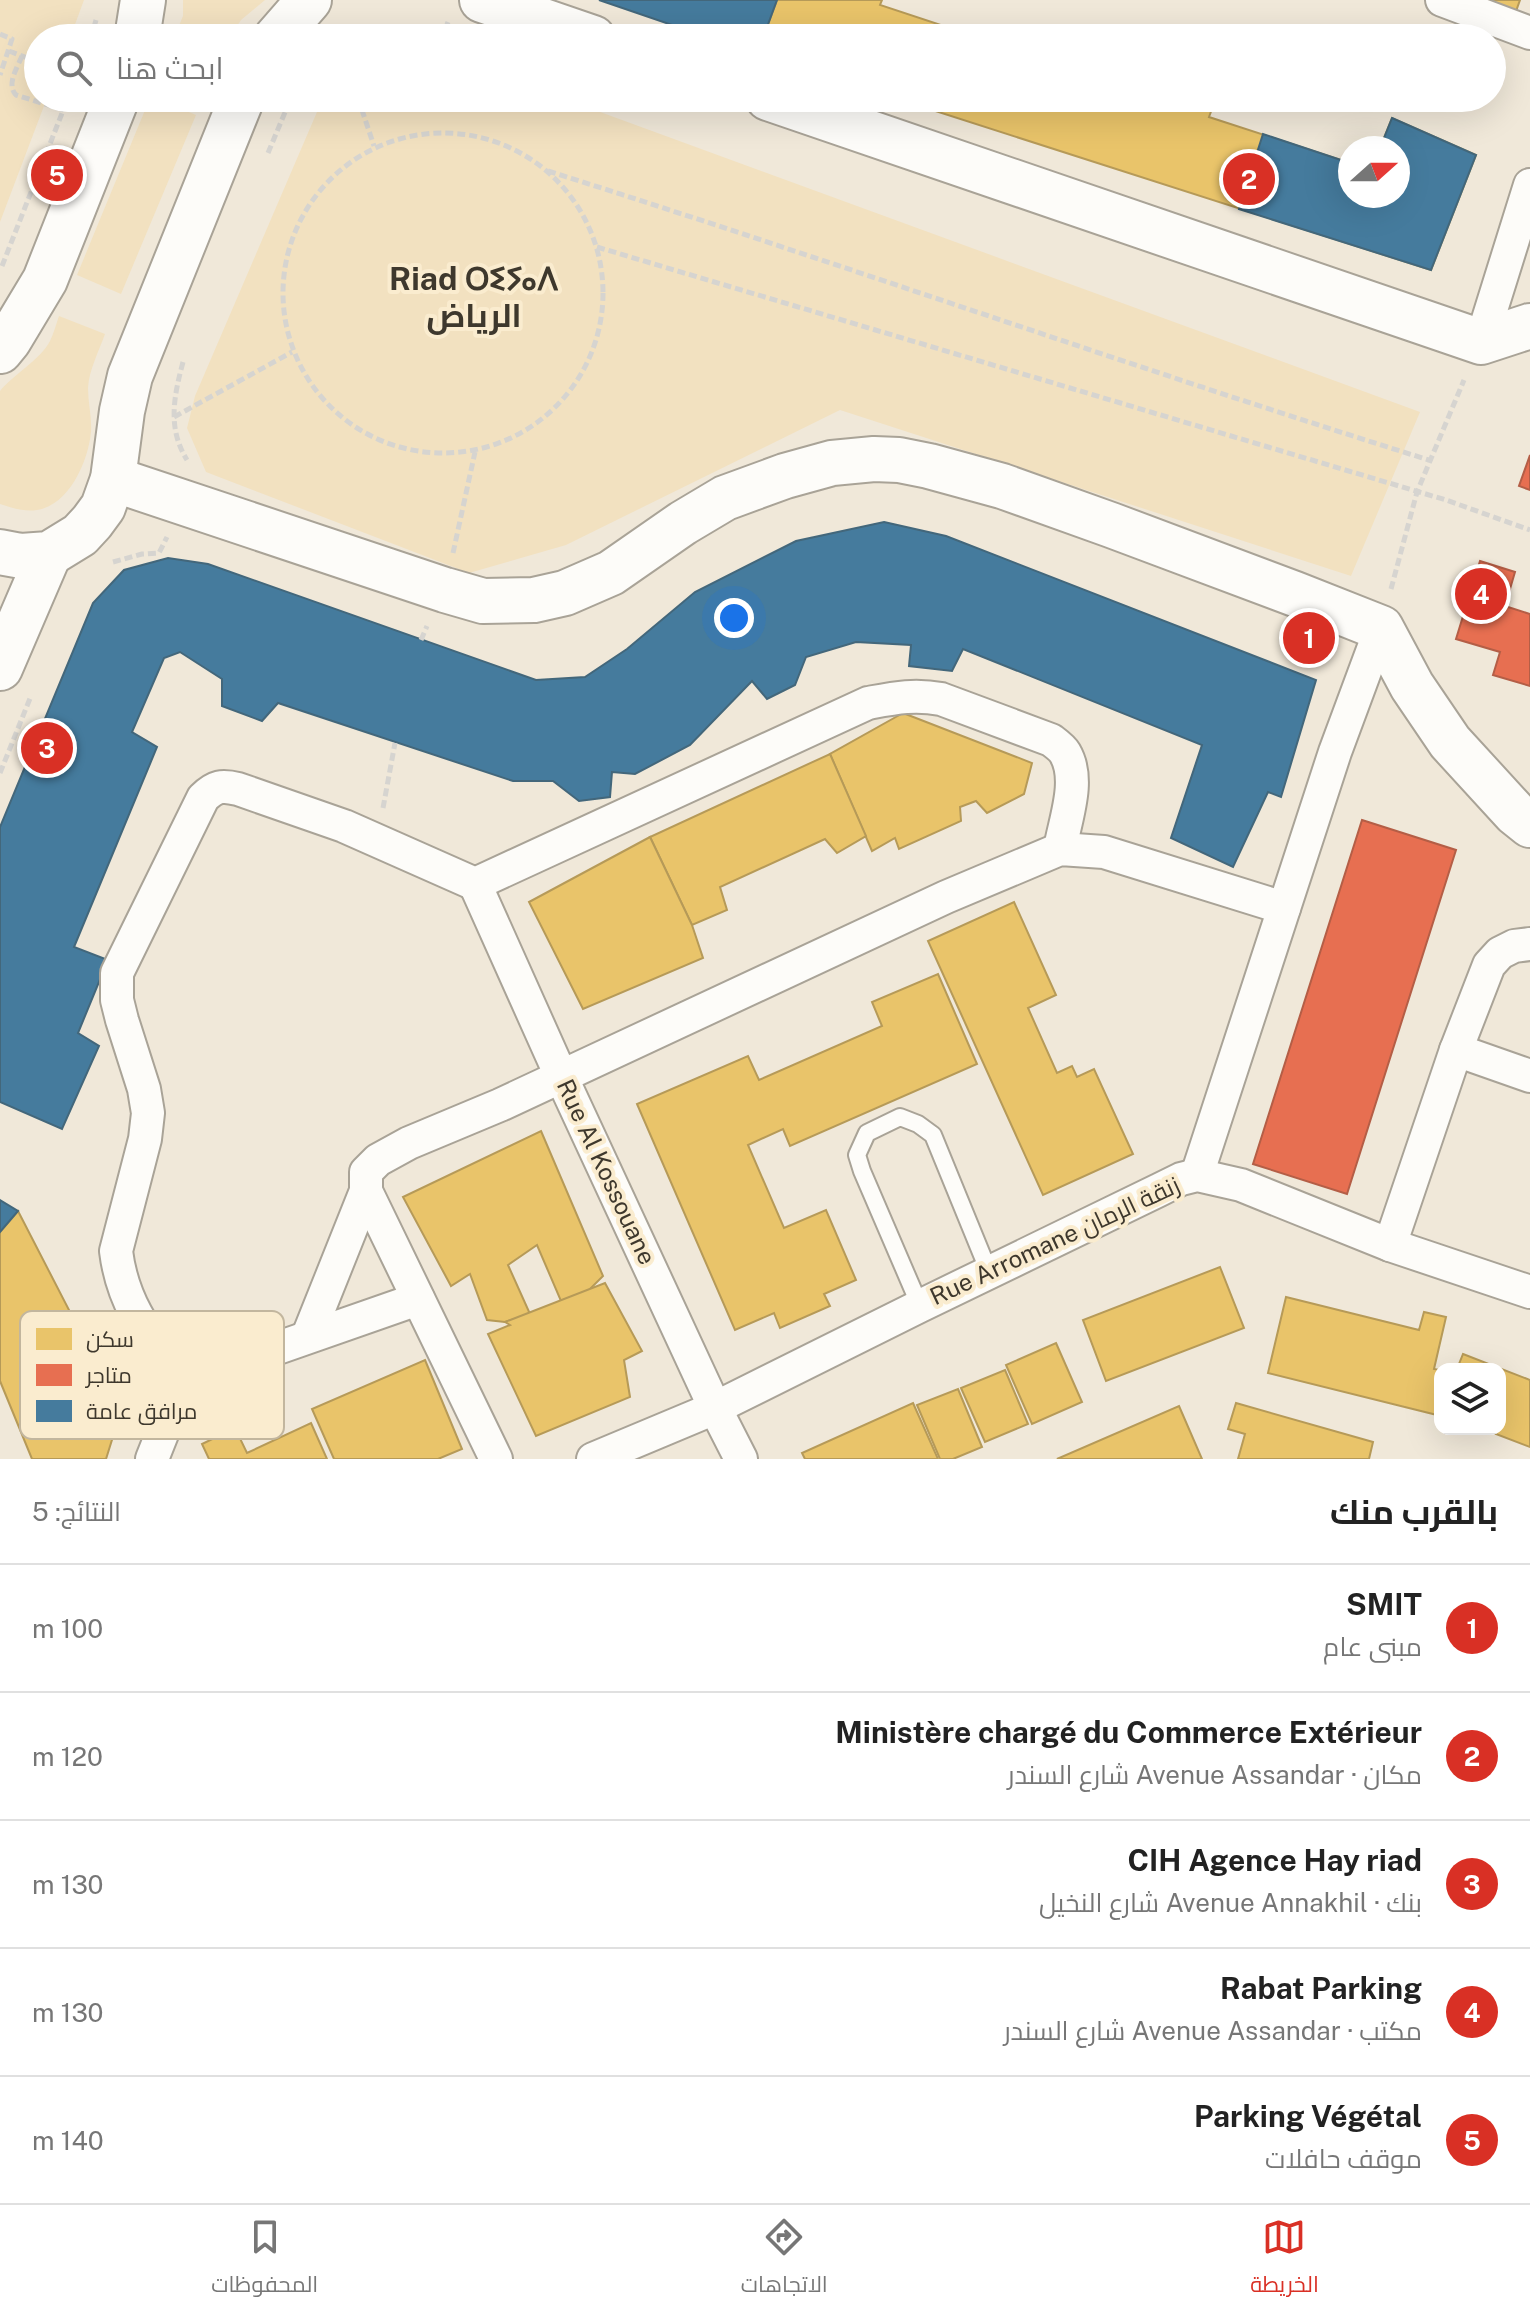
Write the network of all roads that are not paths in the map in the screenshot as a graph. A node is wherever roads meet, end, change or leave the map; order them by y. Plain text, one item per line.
1 (143, 0) edge
2 (309, 0) edge
3 (1442, 0) edge
4 (467, 6) edge
5 (139, 24) edge
6 (288, 24) edge
7 (538, 24) edge
8 (1530, 33) edge
9 (111, 112) edge
10 (236, 112) edge
11 (809, 112) edge
12 (1530, 185) edge
13 (1530, 326) edge
14 (1481, 342) junction
15 (0, 351) edge
16 (113, 479) junction
17 (0, 552) edge
18 (49, 554) junction
19 (1381, 628) junction
20 (0, 668) edge
21 (1530, 825) edge
22 (1060, 849) junction
23 (475, 884) junction
24 (1284, 908) junction
25 (1530, 944) edge
26 (1456, 1050) junction
27 (561, 1076) junction
28 (1530, 1076) edge
29 (1197, 1175) junction
30 (366, 1191) junction
31 (1390, 1245) junction
32 (989, 1272) junction
33 (1530, 1292) edge
34 (418, 1299) junction
35 (920, 1306) junction
36 (133, 1311) edge
37 (308, 1336) junction
38 (284, 1345) edge
39 (715, 1408) junction
40 (160, 1439) edge
41 (152, 1459) edge
42 (496, 1459) edge
43 (593, 1459) edge
44 (741, 1459) edge

1 - 5 street
2 - 6 street
3 - 8 street
4 - 7 street
9 - 15 street
10 - 16 street
11 - 14 street
12 - 14 street
13 - 14 street
16 - 18 street
16 - 19 street
17 - 18 street
18 - 20 street
19 - 21 street
19 - 24 street
22 - 23 street
22 - 24 street
22 - 27 street
23 - 27 street, Rue Al Kossouane
23 - 36 street
24 - 29 street
25 - 26 street
26 - 28 street
26 - 31 street
27 - 30 street
27 - 39 street, Rue Al Kossouane
29 - 31 street, Rue Arromane زنقة الرمان
29 - 32 street, Rue Arromane زنقة الرمان
30 - 34 street
30 - 37 street
31 - 33 street, Rue Arromane زنقة الرمان
32 - 35 street, Rue Arromane زنقة الرمان
32 - 35 lane
34 - 37 street
34 - 42 street
35 - 39 street, Rue Arromane زنقة الرمان
37 - 38 street
39 - 43 street, Rue Arromane زنقة الرمان
39 - 44 street, Rue Al Kossouane
40 - 41 street

